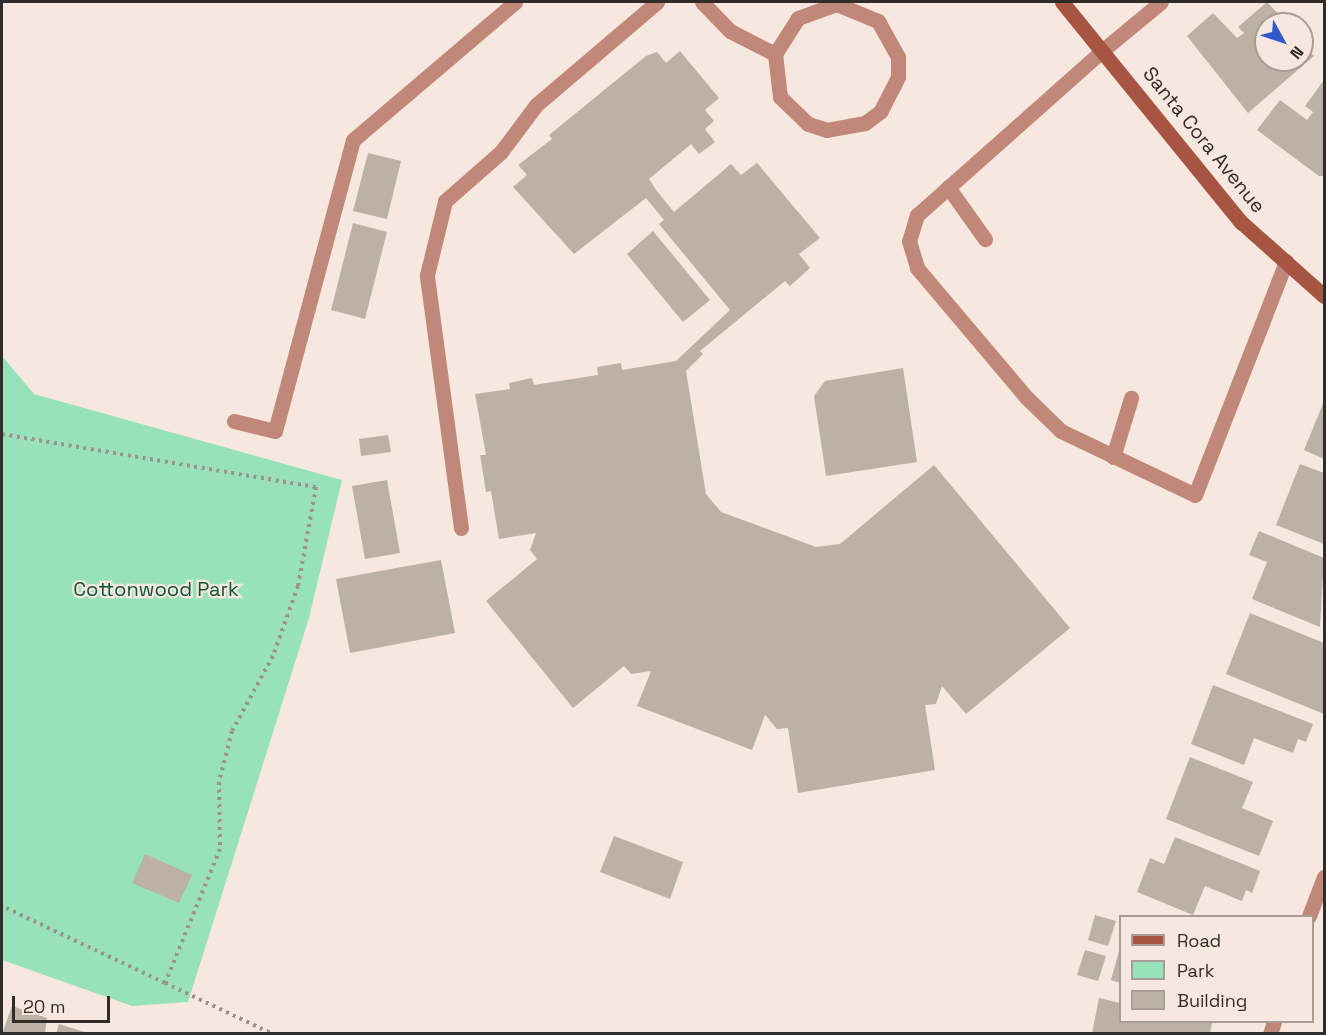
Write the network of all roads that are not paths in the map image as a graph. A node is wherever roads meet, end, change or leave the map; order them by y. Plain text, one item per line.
1 (515, 2) edge
2 (657, 2) edge
3 (702, 2) edge
4 (1062, 2) edge
5 (1161, 2) edge
6 (840, 3) edge
7 (1103, 50) junction
8 (775, 54) junction
9 (948, 188) junction
10 (986, 239) dead end
11 (1286, 261) junction
12 (1324, 296) edge
13 (1131, 398) dead end
14 (234, 421) dead end
15 (1113, 457) junction
16 (461, 528) dead end
17 (1324, 877) edge
18 (1309, 915) edge

1 - 14 street
2 - 16 street
3 - 8 street
4 - 7 street, Santa Cora Avenue
5 - 7 street
6 - 8 street
6 - 8 street
7 - 9 street
7 - 11 street, Santa Cora Avenue
9 - 10 street
9 - 15 street
11 - 12 street, Santa Cora Avenue
11 - 15 street
13 - 15 street
17 - 18 street

